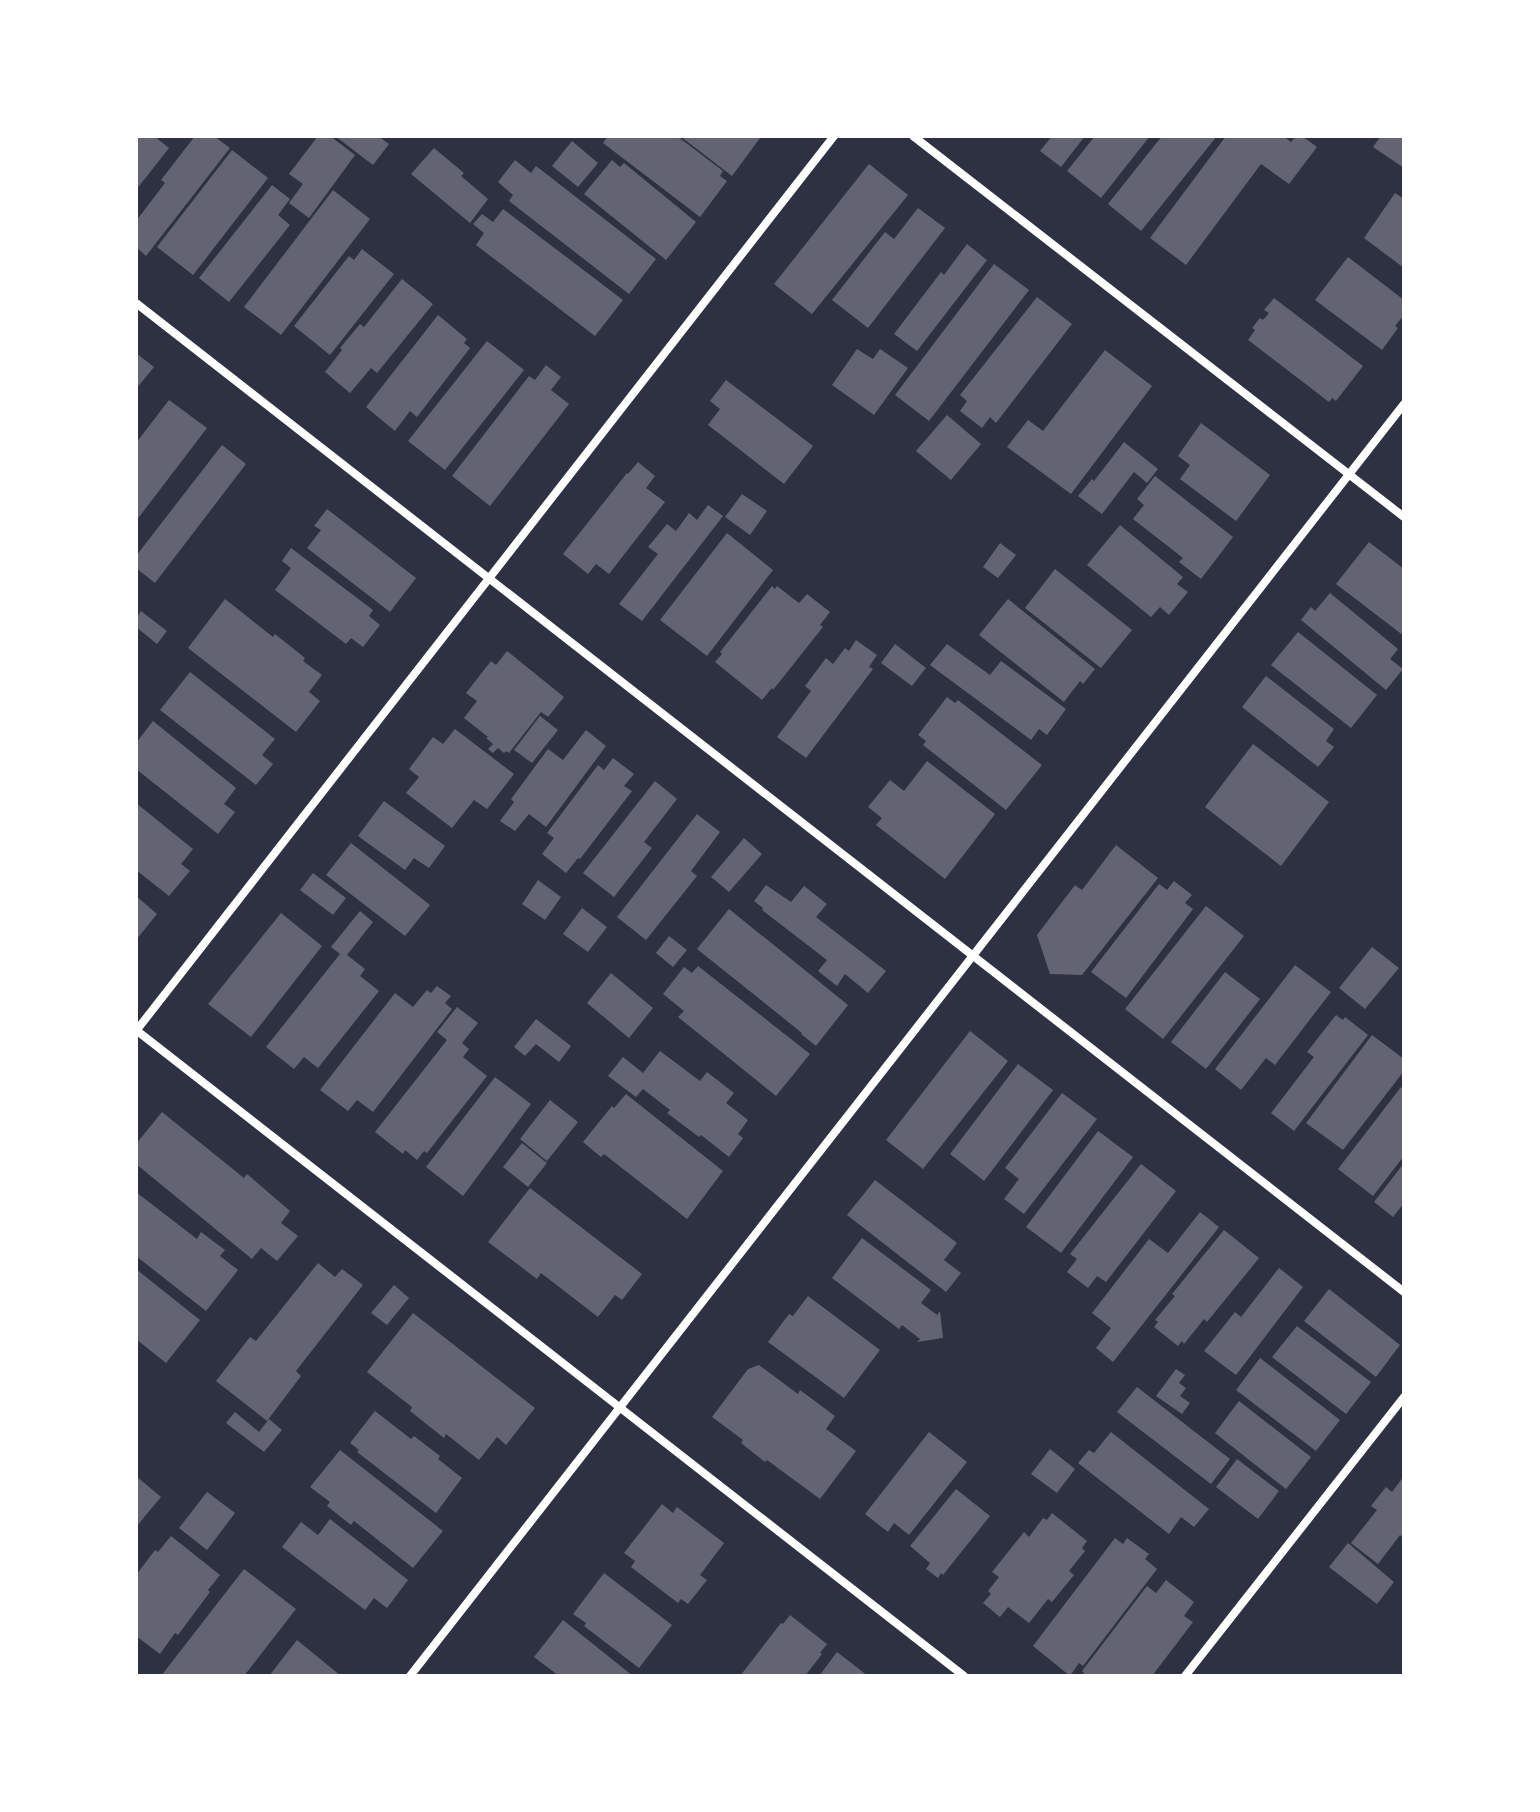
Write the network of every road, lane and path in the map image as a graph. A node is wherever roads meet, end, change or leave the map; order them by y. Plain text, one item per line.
1 (834, 136) edge
2 (913, 136) edge
3 (136, 303) edge
4 (1404, 404) edge
5 (1349, 474) junction
6 (1404, 517) edge
7 (489, 579) junction
8 (973, 956) junction
9 (136, 1031) edge
10 (1404, 1292) edge
11 (1404, 1397) edge
12 (620, 1408) junction
13 (410, 1676) edge
14 (964, 1676) edge
15 (1185, 1676) edge

1 - 7 street
2 - 5 street
3 - 7 street
4 - 5 street
5 - 6 street
5 - 8 street
7 - 8 street
7 - 9 street
8 - 10 street
8 - 12 street
9 - 12 street
11 - 15 street
12 - 13 street
12 - 14 street

